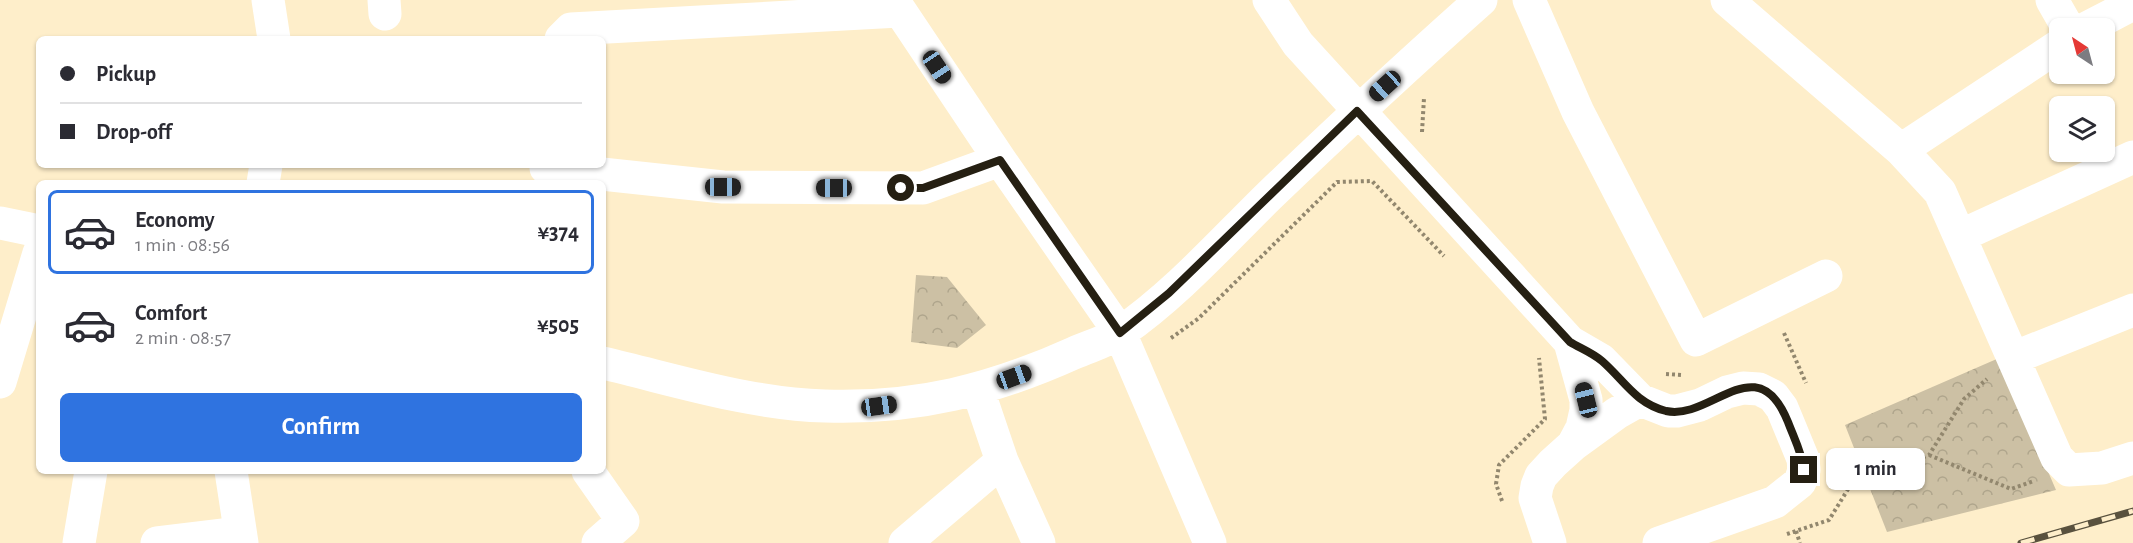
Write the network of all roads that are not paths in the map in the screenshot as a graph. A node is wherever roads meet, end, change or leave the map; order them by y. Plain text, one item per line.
1 (268, 0) edge
2 (1269, 0) edge
3 (1481, 0) edge
4 (1529, 0) edge
5 (1727, 0) edge
6 (2052, 0) edge
7 (2133, 4) edge
8 (896, 5) edge
9 (2062, 18) edge
10 (2106, 18) edge
11 (274, 36) edge
12 (564, 36) edge
13 (2049, 52) edge
14 (1357, 111) junction
15 (1901, 150) junction
16 (2133, 157) edge
17 (1000, 160) junction
18 (545, 172) edge
19 (0, 224) edge
20 (36, 230) edge
21 (1960, 236) junction
22 (36, 264) edge
23 (1826, 276) dead end
24 (2133, 310) edge
25 (1120, 333) junction
26 (1570, 342) junction
27 (2013, 358) junction
28 (606, 364) edge
29 (0, 382) edge
30 (978, 390) junction
31 (1640, 400) junction
32 (1573, 445) junction
33 (2133, 458) edge
34 (1002, 461) junction
35 (91, 474) edge
36 (231, 474) edge
37 (590, 474) edge
38 (241, 538) edge
39 (79, 543) edge
40 (157, 543) edge
41 (598, 543) edge
42 (905, 543) edge
43 (1039, 543) edge
44 (1210, 543) edge
45 (1550, 543) edge
46 (1659, 543) edge

1 - 11 street
2 - 14 street
3 - 14 street
4 - 23 street
5 - 15 street
6 - 9 street
7 - 10 street
8 - 12 street
8 - 17 street
13 - 15 street
14 - 25 street
14 - 26 street
15 - 21 street
16 - 21 street
17 - 18 street
17 - 25 street
19 - 20 street
21 - 27 street
22 - 29 street
24 - 27 street
25 - 30 street
25 - 44 street
26 - 31 street
26 - 32 street
27 - 33 street
28 - 30 street
30 - 34 street
31 - 32 street
31 - 46 street
32 - 45 street
34 - 42 street
34 - 43 street
35 - 39 street
36 - 38 street
37 - 41 street
38 - 40 street

